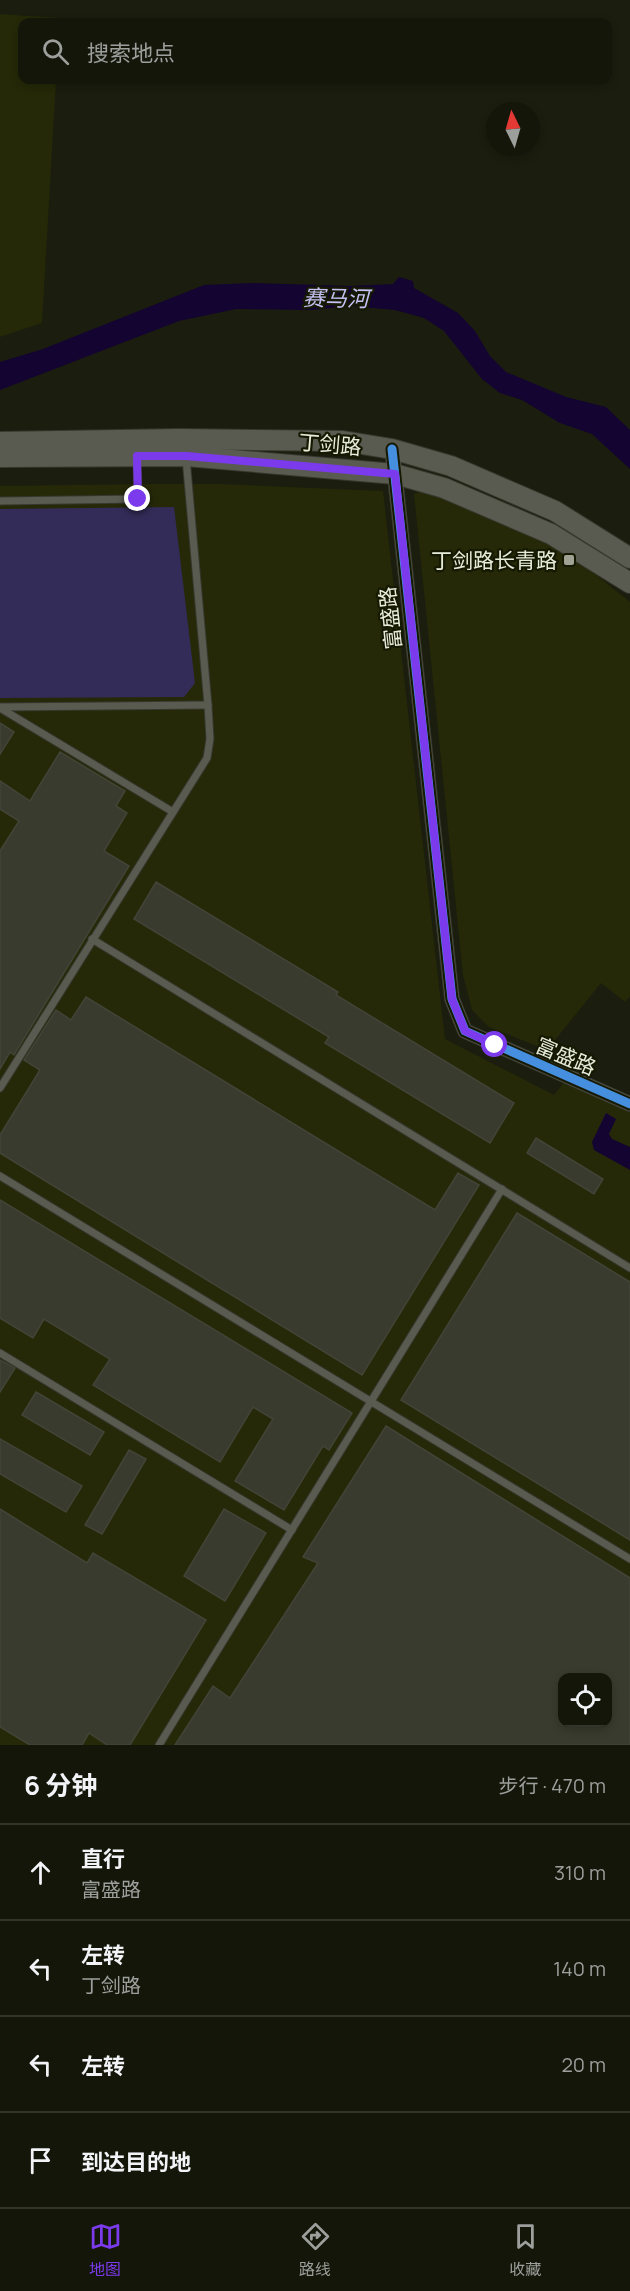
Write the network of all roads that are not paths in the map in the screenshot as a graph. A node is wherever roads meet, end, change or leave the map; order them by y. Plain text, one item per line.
1 (0, 442) edge
2 (392, 449) junction
3 (137, 456) junction
4 (186, 456) junction
5 (0, 457) edge
6 (395, 474) junction
7 (0, 501) edge
8 (630, 558) edge
9 (630, 584) edge
10 (208, 705) junction
11 (0, 707) edge
12 (173, 812) junction
13 (92, 939) junction
14 (0, 1088) edge
15 (630, 1104) edge
16 (0, 1176) edge
17 (502, 1189) junction
18 (630, 1268) edge
19 (0, 1353) edge
20 (371, 1402) junction
21 (292, 1530) junction
22 (630, 1559) edge
23 (159, 1745) edge

1 - 2 main road, 丁剑路
2 - 6 street, 富盛路
2 - 8 main road, 丁剑路
3 - 4 main road, 丁剑路
3 - 5 main road, 丁剑路
3 - 7 lane
4 - 6 main road, 丁剑路
4 - 10 lane
6 - 9 main road, 丁剑路
6 - 15 street, 富盛路
10 - 11 lane
10 - 12 lane
11 - 12 lane
12 - 13 lane
13 - 14 lane
13 - 17 lane
16 - 20 lane
17 - 18 lane
17 - 20 lane
19 - 21 lane
20 - 21 lane
20 - 22 lane
21 - 23 lane

